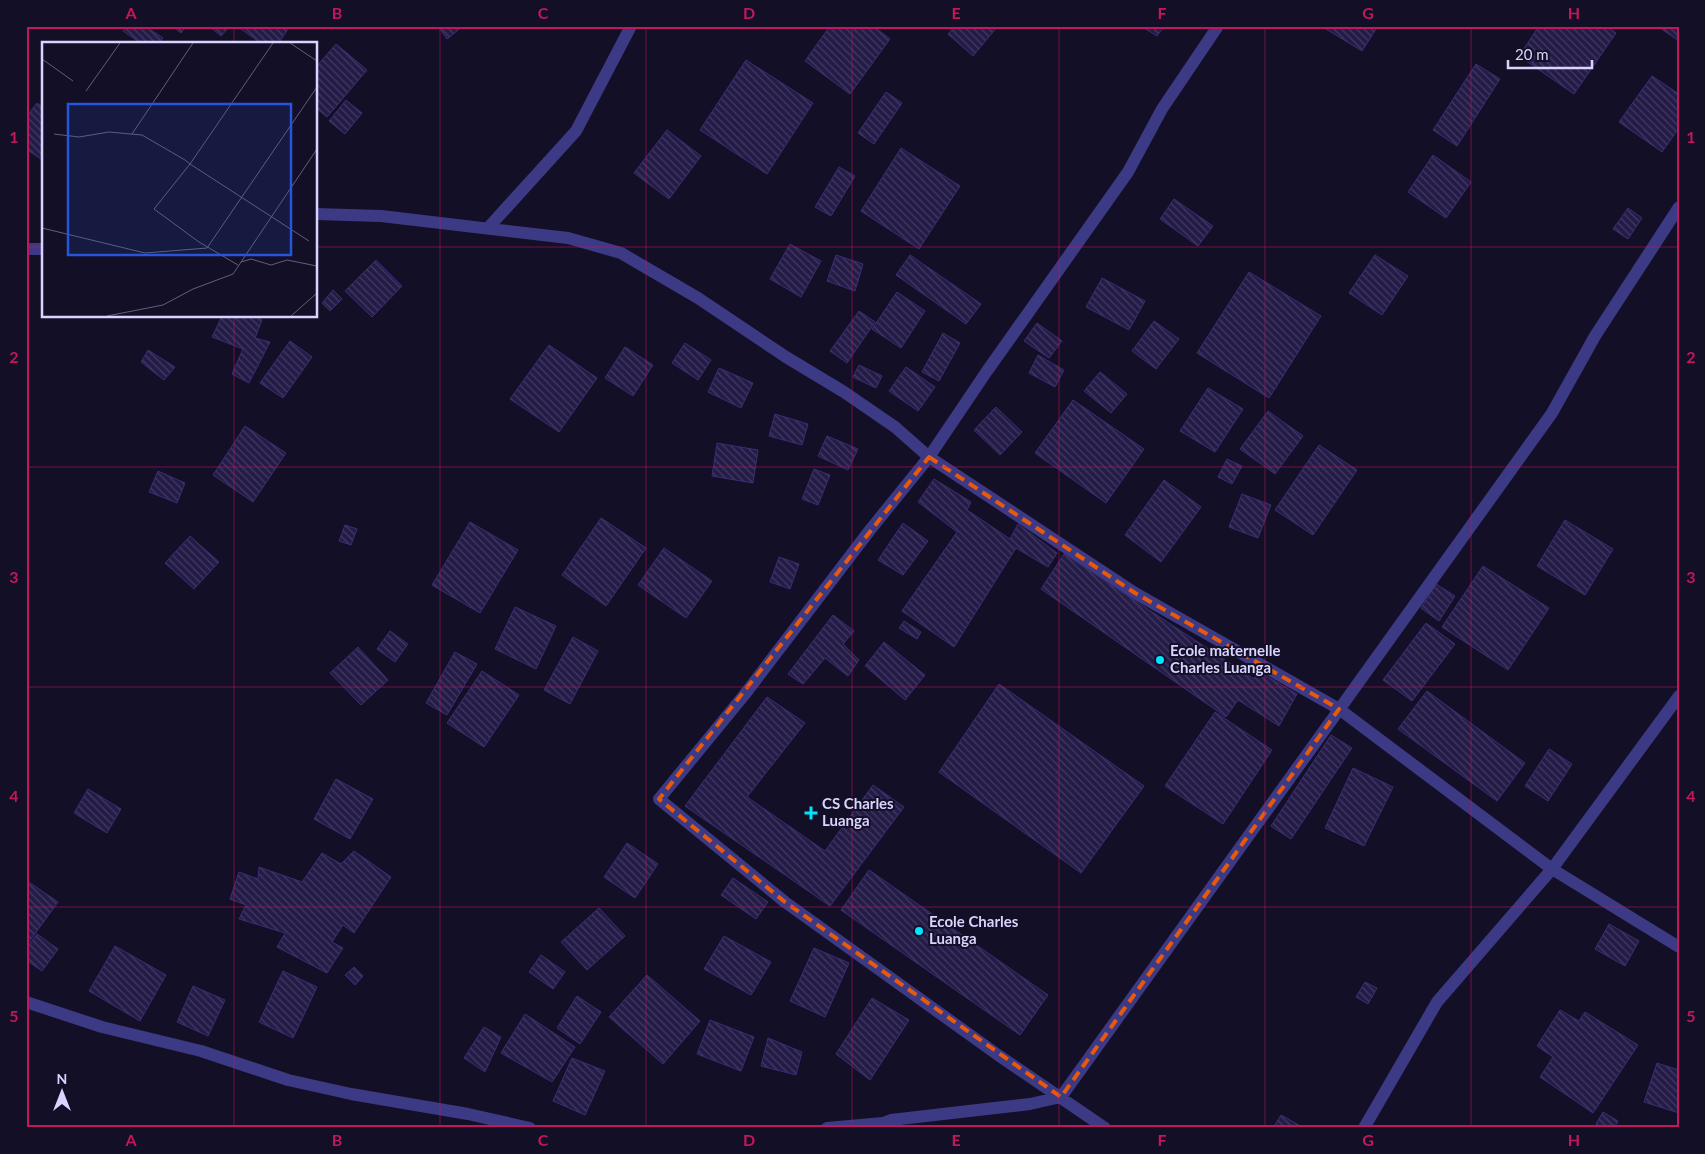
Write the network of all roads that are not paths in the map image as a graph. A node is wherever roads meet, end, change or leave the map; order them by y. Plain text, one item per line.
1 (631, 26) edge
2 (1218, 26) edge
3 (1679, 207) edge
4 (318, 214) edge
5 (488, 228) junction
6 (26, 248) edge
7 (42, 249) edge
8 (929, 457) junction
9 (1679, 696) edge
10 (1339, 709) junction
11 (1552, 869) junction
12 (1679, 947) edge
13 (26, 1002) edge
14 (1061, 1097) junction
15 (530, 1128) edge
16 (827, 1128) edge
17 (1105, 1128) edge
18 (1364, 1128) edge

1 - 5 street
2 - 8 street
3 - 10 street
4 - 5 street
5 - 8 street
6 - 7 street
8 - 10 street
8 - 14 street
9 - 11 street
10 - 11 street
10 - 14 street
11 - 12 street
11 - 18 street
13 - 15 street
14 - 16 street
14 - 17 street

